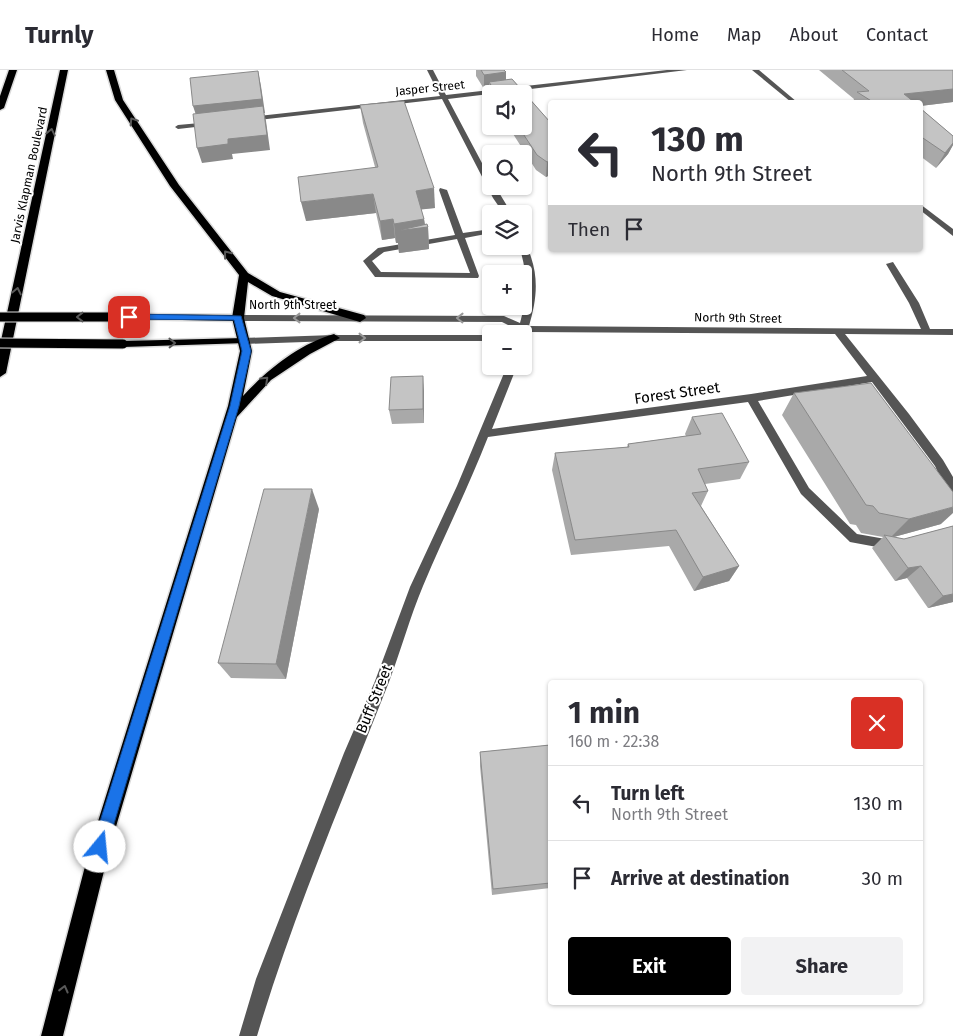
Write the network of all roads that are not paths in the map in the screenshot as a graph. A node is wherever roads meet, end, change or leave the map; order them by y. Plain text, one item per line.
1 (13, 70) edge
2 (64, 70) edge
3 (110, 70) edge
4 (430, 70) edge
5 (684, 70) edge
6 (755, 70) edge
7 (445, 98) junction
8 (792, 100) edge
9 (0, 108) edge
10 (238, 121) edge
11 (218, 123) edge
12 (178, 128) dead end
13 (443, 190) dead end
14 (502, 205) edge
15 (923, 208) edge
16 (482, 232) edge
17 (953, 233) edge
18 (461, 236) junction
19 (526, 255) edge
20 (890, 264) dead end
21 (244, 275) junction
22 (0, 317) edge
23 (238, 318) junction
24 (360, 318) junction
25 (512, 325) edge
26 (523, 325) edge
27 (532, 332) edge
28 (838, 332) junction
29 (927, 332) junction
30 (953, 332) edge
31 (334, 338) junction
32 (482, 338) edge
33 (244, 341) junction
34 (0, 343) edge
35 (0, 373) edge
36 (508, 375) edge
37 (874, 378) junction
38 (751, 398) junction
39 (231, 416) junction
40 (484, 434) junction
41 (953, 492) edge
42 (908, 540) edge
43 (52, 1036) edge
44 (248, 1036) edge

1 - 9 highway
35 -> 2 highway, Jarvis Klapman Boulevard
21 -> 3 highway
4 - 7 street
5 - 7 street, Jasper Street
6 - 8 street
7 - 10 street, Jasper Street
7 - 14 street
11 - 12 street
13 - 18 street
15 - 17 street
16 - 18 street
18 - 18 street
19 - 26 street
20 - 29 street
21 - 23 highway
21 - 24 highway
23 -> 22 main road, North 9th Street, bridge
24 -> 23 street, North 9th Street
23 - 33 highway
25 -> 24 street, North 9th Street
27 - 28 street, North 9th Street
28 - 29 street, North 9th Street
28 - 37 street
29 - 30 street, North 9th Street
31 -> 32 street
31 - 33 street
39 -> 31 highway
34 -> 33 main road, bridge
33 - 39 highway
36 - 40 street, Buff Street
37 - 38 street, Forest Street
37 - 41 street
38 - 40 street, Forest Street
38 - 42 street
43 -> 39 highway
40 - 44 street, Buff Street

